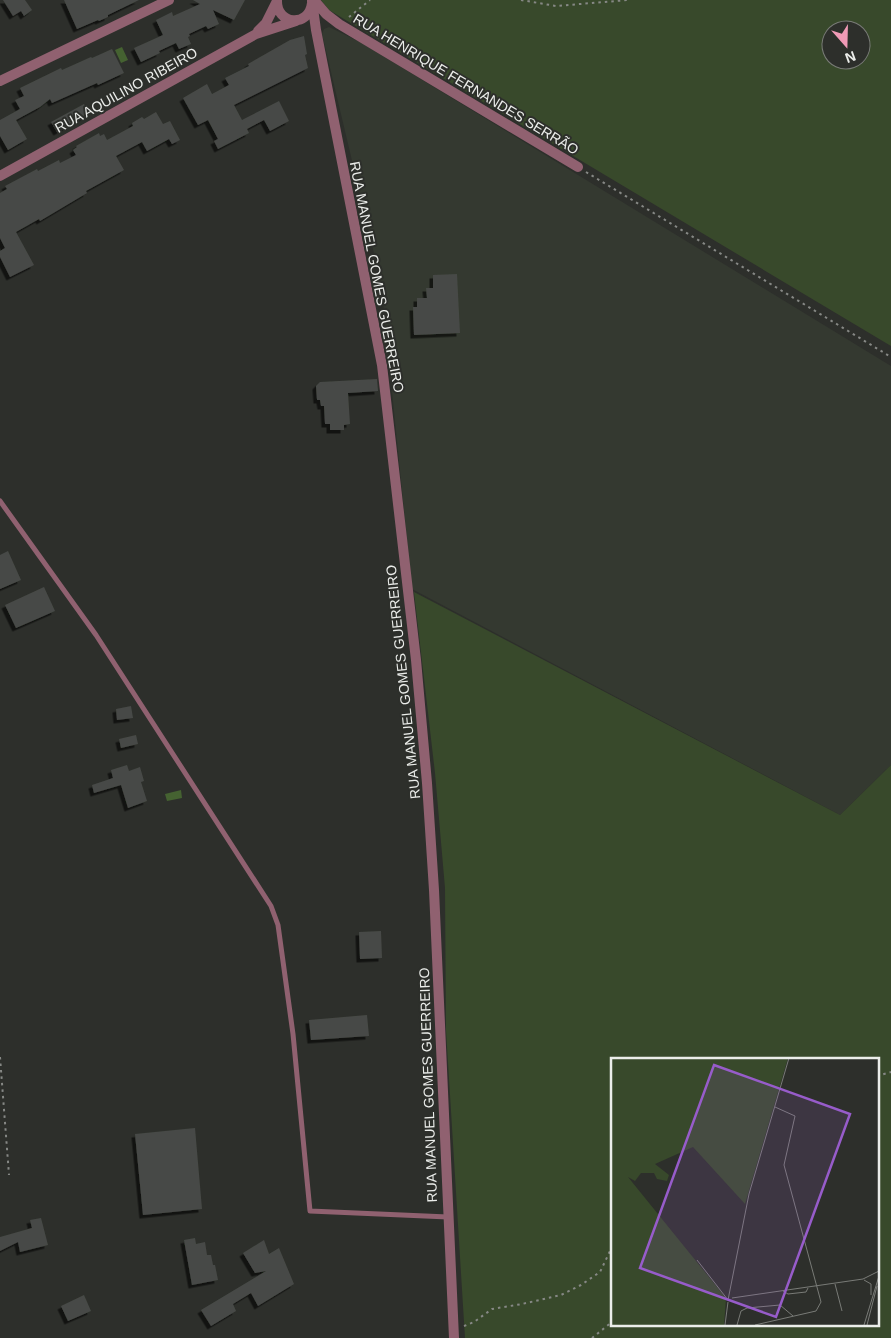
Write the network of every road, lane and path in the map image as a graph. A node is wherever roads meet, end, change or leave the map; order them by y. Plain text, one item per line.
1 (169, 0) edge
2 (313, 0) edge
3 (370, 0) edge
4 (521, 0) edge
5 (628, 0) edge
6 (277, 1) edge
7 (309, 22) junction
8 (339, 24) junction
9 (256, 34) junction
10 (0, 81) edge
11 (575, 168) joint
12 (5, 169) edge
13 (0, 176) edge
14 (891, 357) edge
15 (0, 501) edge
16 (0, 1057) edge
17 (891, 1072) edge
18 (878, 1076) edge
19 (10, 1175) dead end
20 (448, 1217) junction
21 (611, 1249) edge
22 (611, 1323) edge
23 (453, 1335) edge
24 (592, 1338) edge

1 - 10 street
2 - 7 street
2 - 8 street
3 - 8 path
4 - 5 path
6 - 7 street
6 - 9 street
7 - 8 street
7 - 9 street
7 - 20 street, RUA MANUEL GOMES GUERREIRO
8 - 11 street, RUA HENRIQUE FERNANDES SERRÃO
9 - 12 street, RUA AQUILINO RIBEIRO
11 - 14 path
12 - 13 street, RUA AQUILINO RIBEIRO
15 - 20 lane
16 - 19 path
17 - 18 path
20 - 23 street, RUA MANUEL GOMES GUERREIRO
21 - 23 path
22 - 24 path

